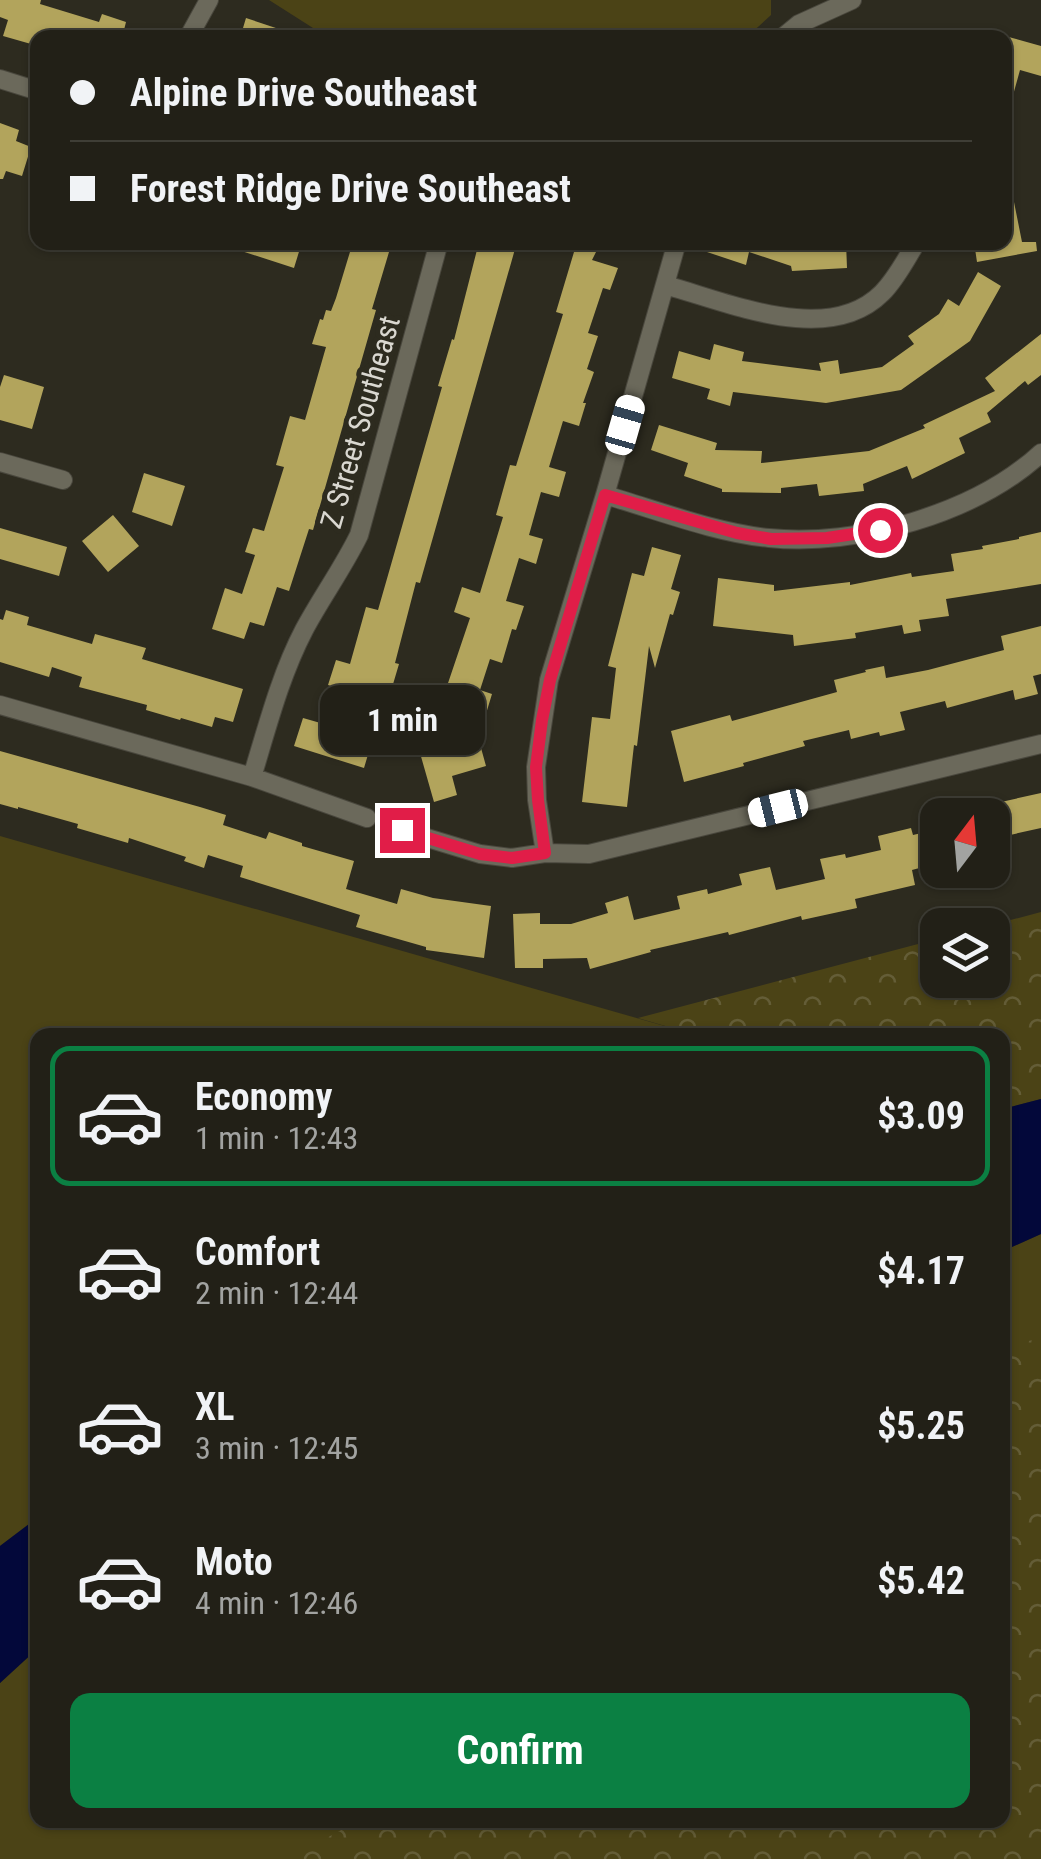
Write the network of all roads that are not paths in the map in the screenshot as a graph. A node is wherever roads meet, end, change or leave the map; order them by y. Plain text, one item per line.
1 (209, 0) edge
2 (852, 0) edge
3 (192, 30) edge
4 (792, 30) edge
5 (0, 79) edge
6 (30, 88) edge
7 (437, 250) edge
8 (675, 250) edge
9 (912, 250) edge
10 (665, 284) junction
11 (1041, 453) edge
12 (0, 462) edge
13 (62, 480) dead end
14 (605, 495) junction
15 (0, 706) edge
16 (1041, 744) edge
17 (252, 777) junction
18 (367, 818) dead end
19 (402, 830) dead end
20 (545, 853) junction

1 - 3 street
2 - 4 street
5 - 6 street
7 - 17 street, Z Street Southeast
8 - 10 street
9 - 10 street
10 - 14 street
11 - 14 street
12 - 13 street
14 - 20 street
15 - 17 street
16 - 20 street
17 - 18 street
19 - 20 street

